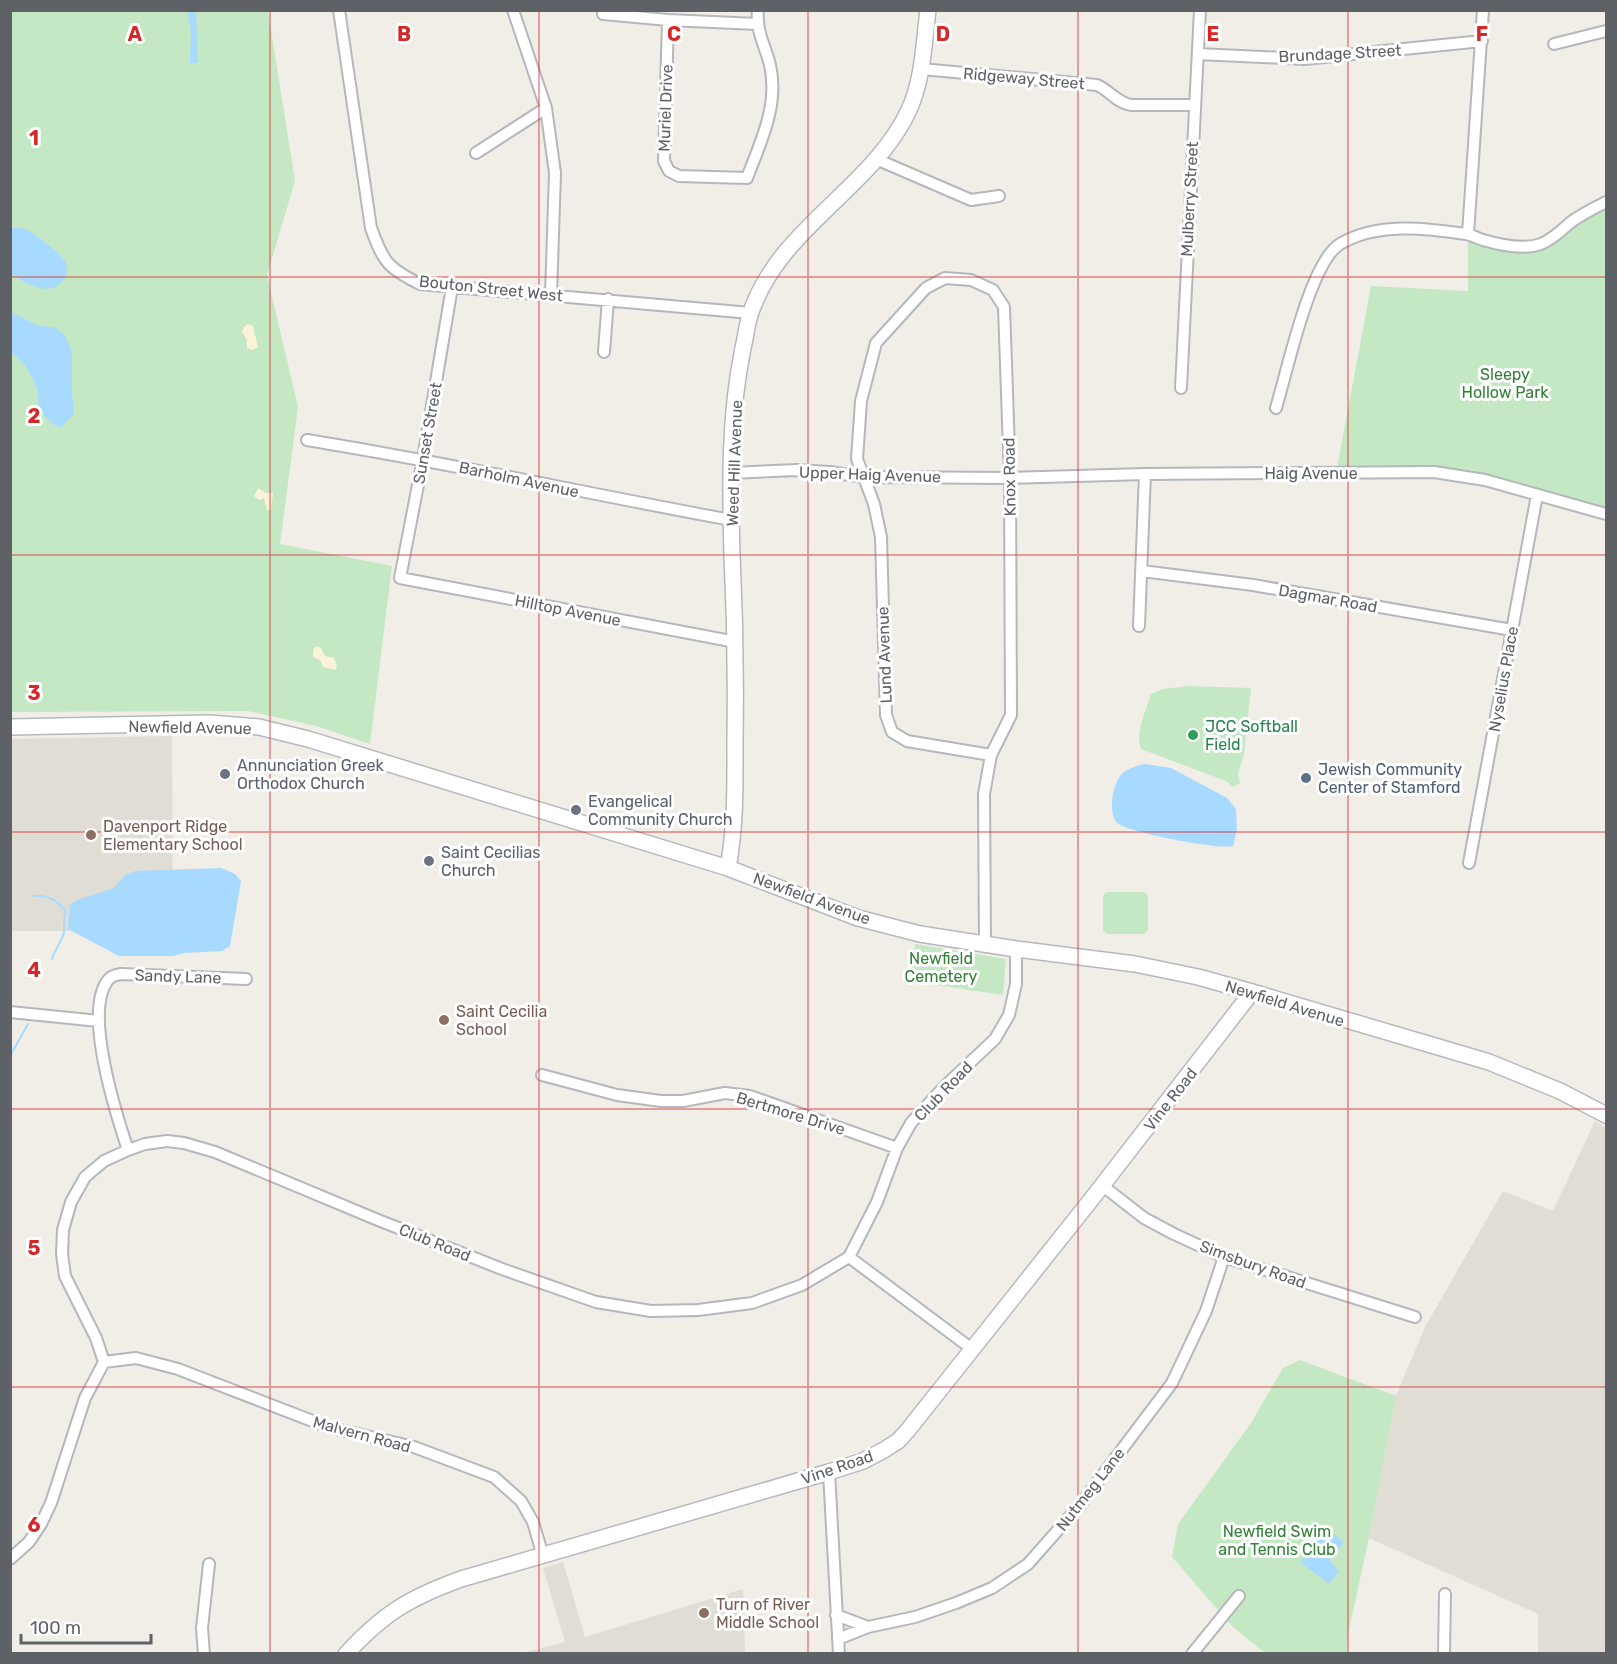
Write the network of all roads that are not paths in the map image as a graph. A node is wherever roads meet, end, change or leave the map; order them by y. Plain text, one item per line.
1 (339, 10) edge
2 (513, 10) edge
3 (758, 10) edge
4 (928, 10) edge
5 (1200, 10) edge
6 (1483, 10) edge
7 (603, 14) dead end
8 (668, 20) junction
9 (757, 24) junction
10 (1606, 31) edge
11 (1482, 41) junction
12 (1554, 44) dead end
13 (1198, 54) junction
14 (921, 69) junction
15 (1194, 105) junction
16 (546, 108) junction
17 (476, 153) dead end
18 (876, 159) junction
19 (999, 196) dead end
20 (1606, 202) edge
21 (1468, 234) junction
22 (452, 287) junction
23 (550, 295) junction
24 (608, 299) junction
25 (751, 313) junction
26 (604, 352) dead end
27 (1180, 388) dead end
28 (1276, 408) dead end
29 (307, 440) dead end
30 (423, 459) junction
31 (731, 473) junction
32 (1145, 474) junction
33 (863, 477) junction
34 (1010, 478) junction
35 (1537, 495) junction
36 (1606, 514) edge
37 (731, 520) junction
38 (1142, 571) junction
39 (400, 578) joint
40 (1139, 626) dead end
41 (1512, 630) junction
42 (736, 642) junction
43 (10, 727) edge
44 (991, 755) junction
45 (1469, 863) dead end
46 (728, 868) junction
47 (985, 945) junction
48 (1016, 949) junction
49 (246, 979) dead end
50 (1252, 992) junction
51 (10, 1012) edge
52 (99, 1021) junction
53 (542, 1075) dead end
54 (1606, 1115) edge
55 (897, 1148) junction
56 (128, 1150) junction
57 (1102, 1186) junction
58 (849, 1257) junction
59 (1224, 1257) junction
60 (1415, 1317) dead end
61 (972, 1349) junction
62 (104, 1362) junction
63 (830, 1472) junction
64 (543, 1556) junction
65 (10, 1559) edge
66 (209, 1564) dead end
67 (1445, 1594) dead end
68 (1239, 1596) dead end
69 (836, 1615) junction
70 (868, 1627) junction
71 (837, 1639) junction
72 (204, 1653) edge
73 (346, 1653) edge
74 (839, 1653) edge
75 (1192, 1653) edge
76 (1444, 1653) edge

1 - 22 street, Bouton Street West
2 - 16 street
3 - 9 street
4 - 14 main road, Weed Hill Avenue
5 - 13 street, Mulberry Street
6 - 11 street
7 - 8 street
8 - 9 street
8 - 9 street, Muriel Drive
10 - 12 street
11 - 13 street, Brundage Street
11 - 21 street
13 - 15 street, Mulberry Street
14 - 15 street, Ridgeway Street
14 - 18 main road, Weed Hill Avenue
15 - 27 street, Mulberry Street
16 - 17 street
16 - 23 street
18 - 19 street
18 - 25 main road, Weed Hill Avenue
20 - 21 street
21 - 28 street
22 - 23 street, Bouton Street West
22 - 30 street, Sunset Street
23 - 24 street, Bouton Street West
24 - 25 street, Bouton Street West
24 - 26 street
25 - 31 main road, Weed Hill Avenue
29 - 30 street, Barholm Avenue
30 - 37 street, Barholm Avenue
30 - 39 street, Sunset Street
31 - 33 street, Upper Haig Avenue
31 - 37 main road, Weed Hill Avenue
32 - 34 street, Haig Avenue
32 - 35 street, Haig Avenue
32 - 38 street
33 - 34 street, Upper Haig Avenue
33 - 34 street, Knox Road
33 - 44 street, Lund Avenue
34 - 44 street, Knox Road
35 - 36 street, Haig Avenue
35 - 41 street, Nyselius Place
37 - 42 main road, Weed Hill Avenue
38 - 40 street
38 - 41 street, Dagmar Road
39 - 42 street, Hilltop Avenue
41 - 45 street, Nyselius Place
42 - 46 main road, Weed Hill Avenue
43 - 46 main road, Newfield Avenue
44 - 47 street, Knox Road
46 - 47 main road, Newfield Avenue
47 - 48 main road, Newfield Avenue
48 - 50 main road, Newfield Avenue
48 - 55 street, Club Road
49 - 52 street, Sandy Lane
50 - 54 main road, Newfield Avenue
50 - 57 main road, Vine Road
51 - 52 street
52 - 56 street, Sandy Lane
53 - 55 street, Bertmore Drive
55 - 58 street, Club Road
56 - 58 street, Club Road
56 - 62 street, Club Road
57 - 59 street, Simsbury Road
57 - 61 main road, Vine Road
58 - 61 street
59 - 60 street, Simsbury Road
59 - 70 street, Nutmeg Lane
61 - 63 main road, Vine Road
62 - 64 street, Malvern Road
62 - 65 street
63 - 64 main road, Vine Road
63 - 69 street
64 - 73 main road, Vine Road
66 - 72 street
67 - 76 street
68 - 75 street
69 - 70 street
69 - 71 street
70 - 71 street, Nutmeg Lane
71 - 74 street

